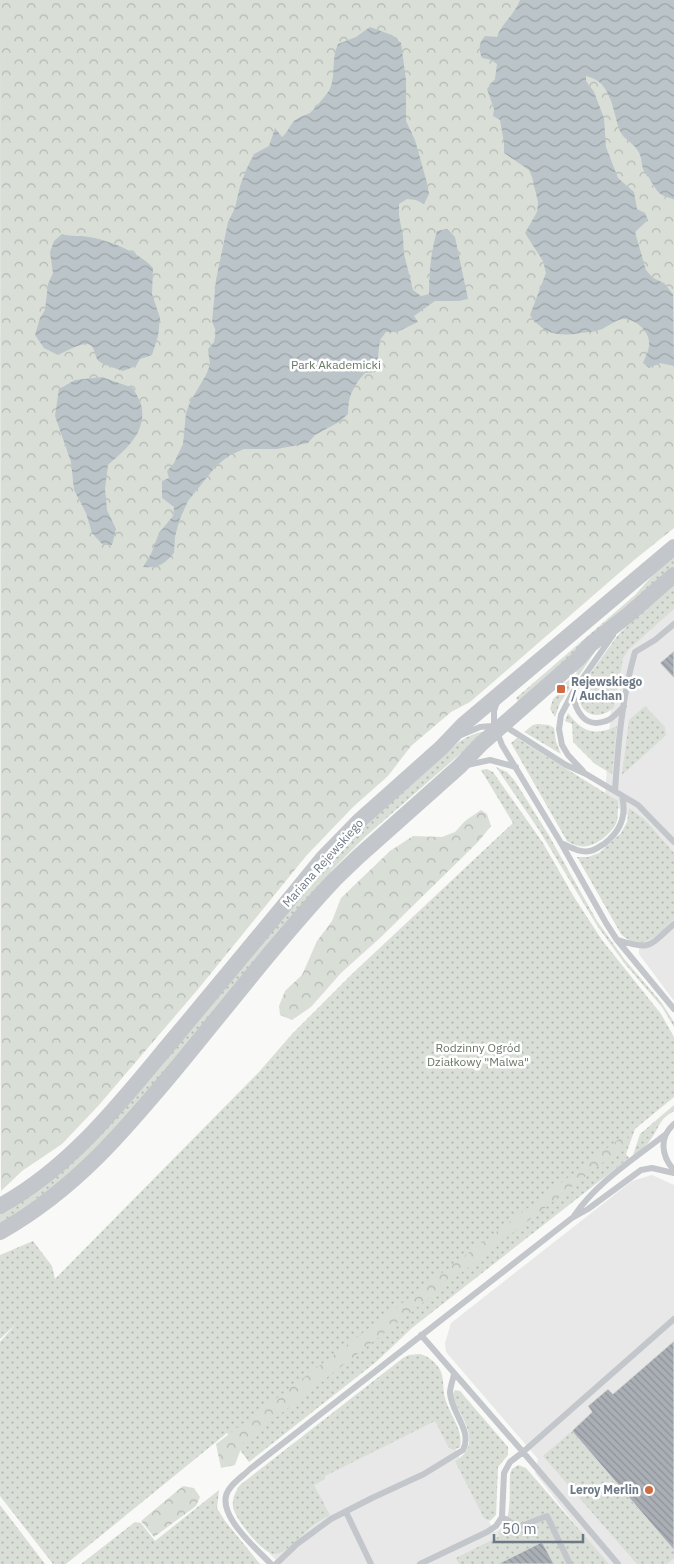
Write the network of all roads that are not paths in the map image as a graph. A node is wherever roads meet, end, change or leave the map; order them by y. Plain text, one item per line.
1 (674, 547) edge
2 (674, 575) edge
3 (628, 616) junction
4 (674, 624) edge
5 (573, 692) junction
6 (498, 694) junction
7 (624, 706) junction
8 (497, 727) junction
9 (442, 748) junction
10 (460, 766) junction
11 (516, 767) junction
12 (586, 774) junction
13 (615, 791) junction
14 (622, 796) junction
15 (674, 842) edge
16 (561, 843) junction
17 (674, 924) edge
18 (617, 940) junction
19 (674, 1009) edge
20 (674, 1124) edge
21 (666, 1134) junction
22 (674, 1172) edge
23 (0, 1206) edge
24 (572, 1218) junction
25 (0, 1232) edge
26 (674, 1319) edge
27 (421, 1335) junction
28 (454, 1374) junction
29 (524, 1452) junction
30 (346, 1512) junction
31 (502, 1517) junction
32 (569, 1562) dead end
33 (271, 1564) edge
34 (276, 1564) edge
35 (371, 1564) edge
36 (420, 1564) edge
37 (618, 1564) edge

1 - 6 street, Mariana Rejewskiego
2 - 3 street, Mariana Rejewskiego
3 - 5 lane
3 - 8 street, Mariana Rejewskiego
4 - 7 lane
5 - 7 lane
5 - 12 lane
6 - 8 lane
6 - 9 street, Mariana Rejewskiego
7 - 13 lane
8 - 9 lane
8 - 10 street, Mariana Rejewskiego
8 - 11 lane
8 - 12 lane
9 - 23 street, Mariana Rejewskiego
10 - 11 lane
10 - 25 street, Mariana Rejewskiego
11 - 16 lane
12 - 13 lane
13 - 14 lane
14 - 15 lane
14 - 16 lane
16 - 18 lane
17 - 18 lane
18 - 19 lane
20 - 21 lane
21 - 22 lane
21 - 24 lane
22 - 24 lane
24 - 27 lane
26 - 29 lane
27 - 28 lane
27 - 33 lane
28 - 29 lane
28 - 30 lane
29 - 31 lane
29 - 37 lane
30 - 34 lane
30 - 35 lane
31 - 32 lane
31 - 36 lane

